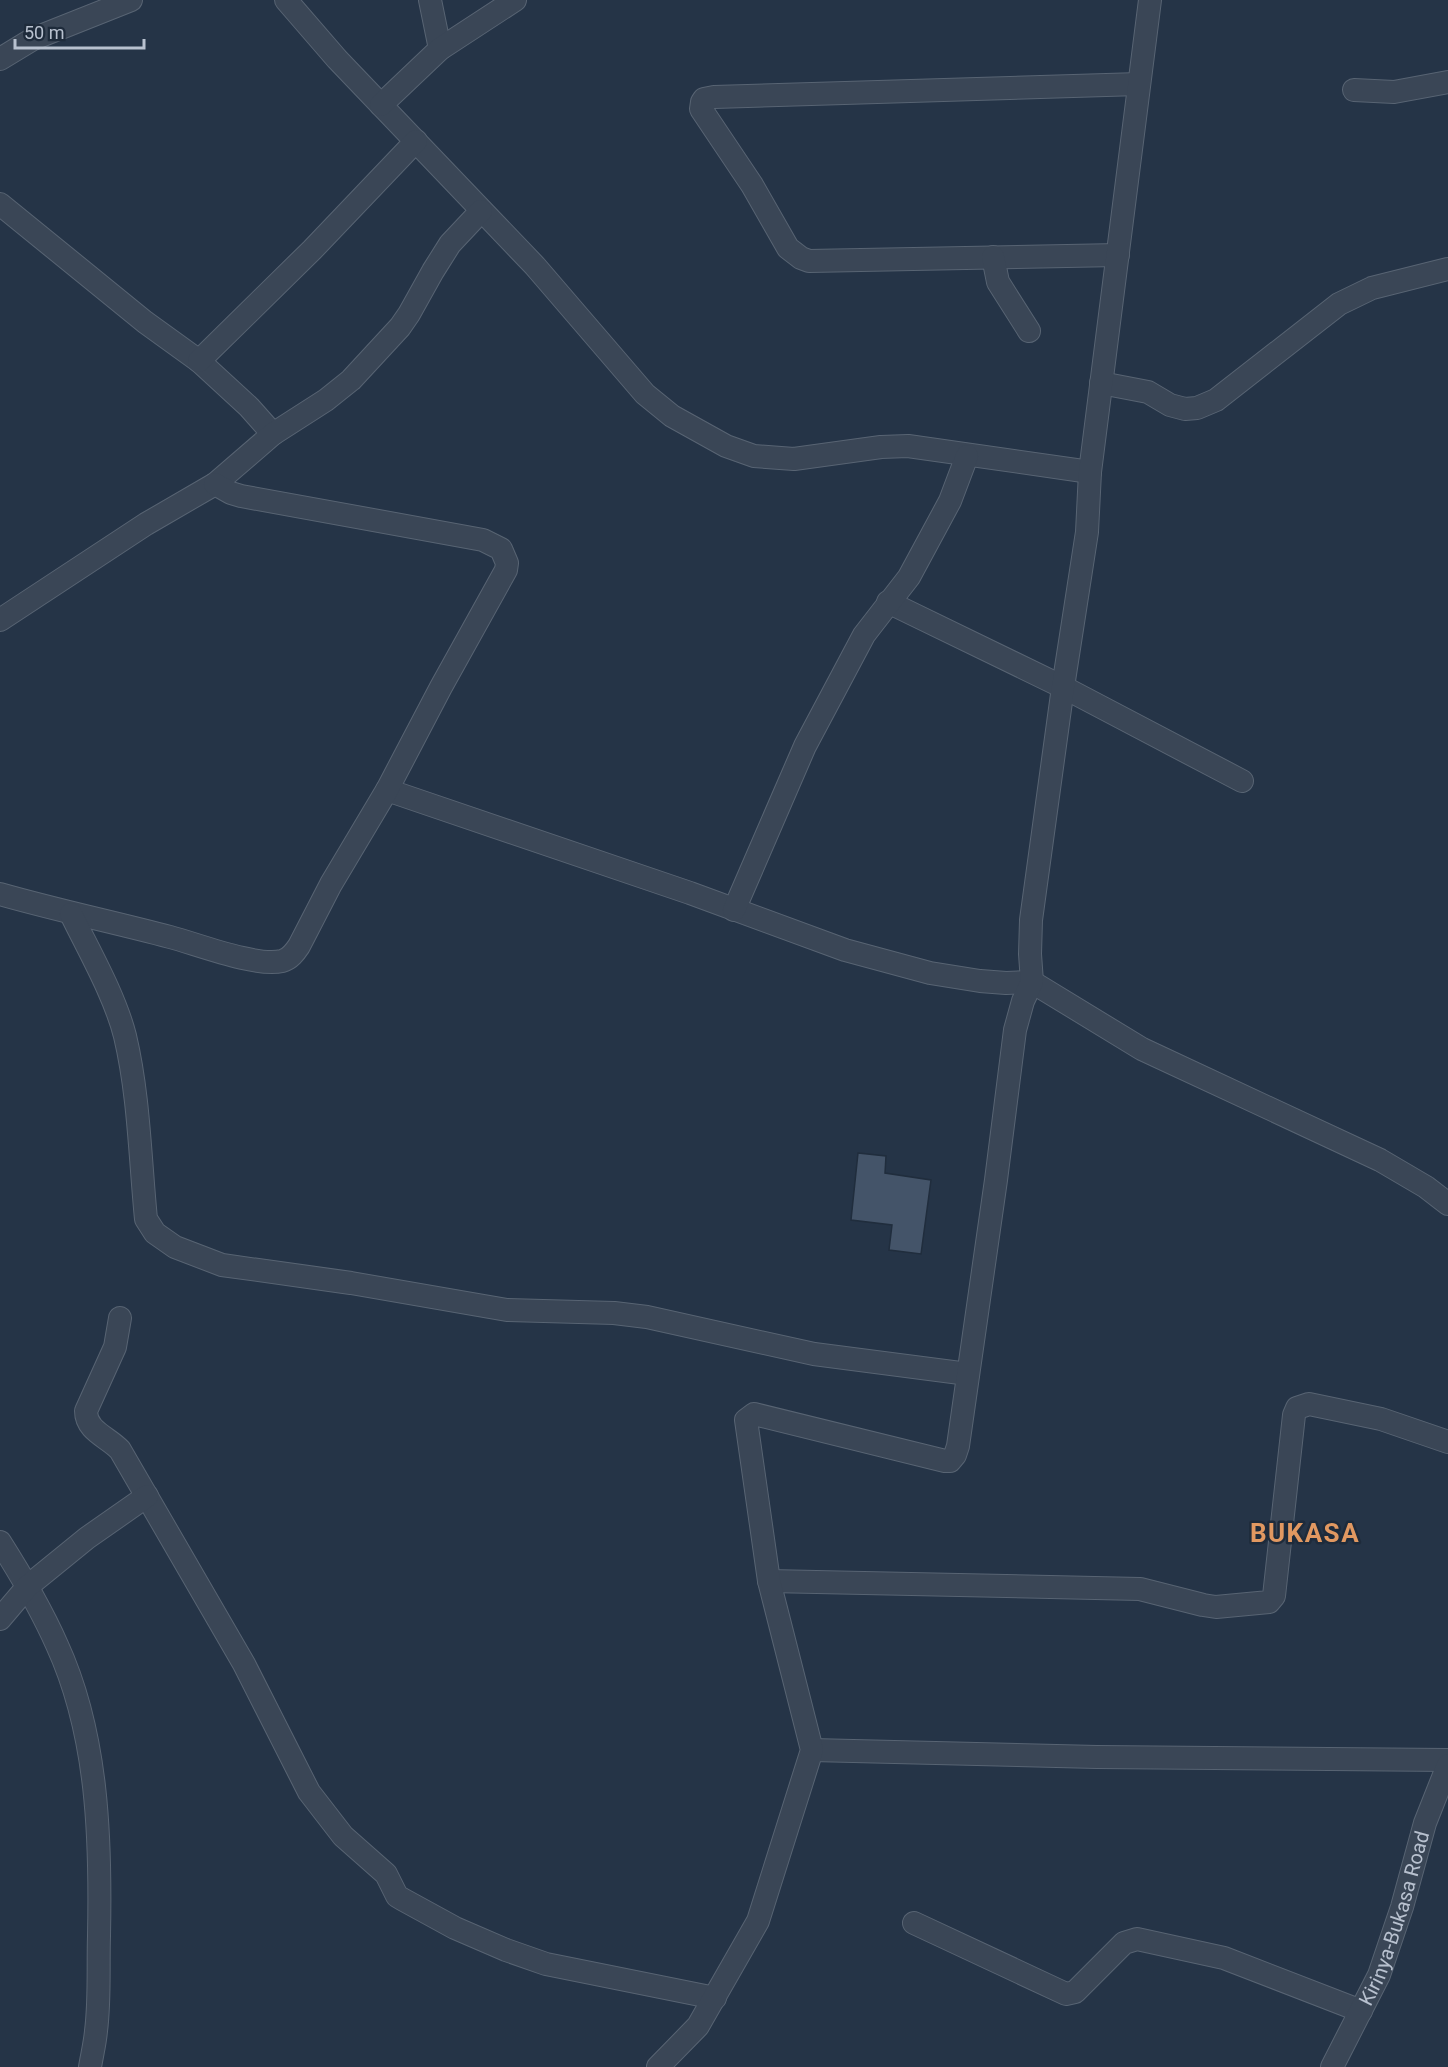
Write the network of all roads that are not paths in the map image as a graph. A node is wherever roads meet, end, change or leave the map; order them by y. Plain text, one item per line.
1 (131, 0) edge
2 (286, 0) edge
3 (430, 0) edge
4 (515, 0) edge
5 (1150, 0) edge
6 (440, 49) junction
7 (0, 59) edge
8 (1448, 82) edge
9 (1139, 84) junction
10 (1354, 90) dead end
11 (381, 105) junction
12 (416, 141) junction
13 (0, 204) edge
14 (481, 211) junction
15 (1118, 255) junction
16 (993, 257) junction
17 (1448, 269) edge
18 (1029, 331) dead end
19 (200, 361) junction
20 (1101, 383) junction
21 (273, 434) junction
22 (968, 456) junction
23 (1090, 472) junction
24 (215, 484) junction
25 (888, 602) junction
26 (0, 620) edge
27 (1063, 687) junction
28 (1242, 781) dead end
29 (387, 790) junction
30 (0, 894) edge
31 (734, 910) junction
32 (71, 914) junction
33 (1032, 982) junction
34 (1448, 1204) edge
35 (120, 1318) dead end
36 (968, 1374) junction
37 (1448, 1442) edge
38 (147, 1496) junction
39 (0, 1542) edge
40 (769, 1581) junction
41 (28, 1586) junction
42 (0, 1618) edge
43 (812, 1750) junction
44 (1448, 1760) edge
45 (1448, 1766) edge
46 (914, 1923) dead end
47 (716, 1998) junction
48 (1361, 2011) junction
49 (90, 2067) edge
50 (658, 2067) edge
51 (1332, 2067) edge

1 - 7 street
2 - 11 street
3 - 6 street
4 - 6 street
5 - 9 street
6 - 11 street
8 - 10 street
9 - 15 street
9 - 16 street
11 - 12 street
12 - 14 street
12 - 19 street
13 - 19 street
14 - 21 street
14 - 22 street
15 - 16 street
15 - 20 street
16 - 18 street
17 - 20 street
19 - 21 street
20 - 23 street
21 - 24 street
22 - 23 street
22 - 25 street
23 - 27 street
24 - 26 street
24 - 29 street
25 - 27 street
25 - 31 street
27 - 28 street
27 - 33 street
29 - 31 street
29 - 32 street
30 - 32 street
31 - 33 street
32 - 36 street
33 - 34 street
33 - 36 street
35 - 38 street
36 - 40 street
37 - 40 street
38 - 41 street
38 - 47 street
39 - 41 street
40 - 43 street
41 - 42 street
41 - 49 street
43 - 44 street
43 - 47 street
45 - 48 street, Kirinya-Bukasa Road
46 - 48 street
47 - 50 street
48 - 51 street, Kirinya-Bukasa Road

